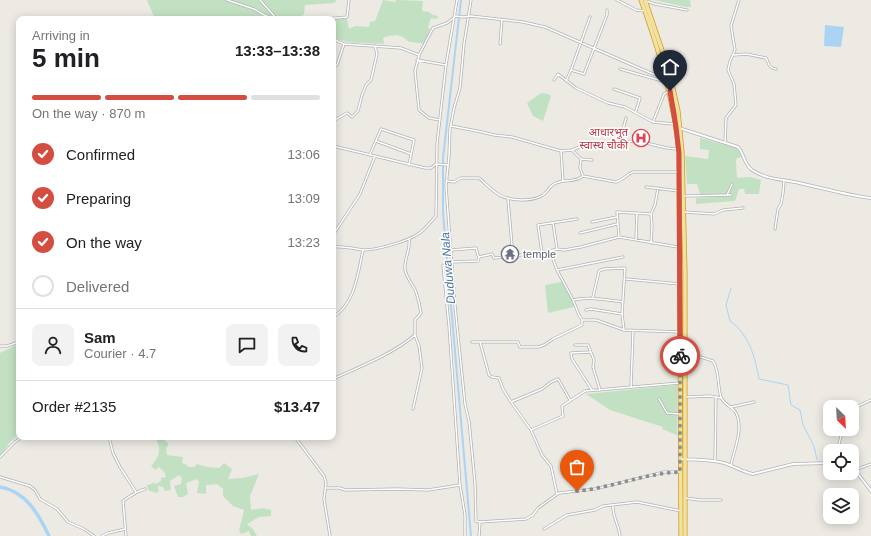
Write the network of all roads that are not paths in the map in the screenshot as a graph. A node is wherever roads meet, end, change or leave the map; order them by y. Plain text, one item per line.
1 (227, 0) edge
2 (260, 0) edge
3 (349, 0) edge
4 (457, 0) edge
5 (471, 0) edge
6 (617, 0) edge
7 (641, 0) edge
8 (645, 0) edge
9 (739, 0) edge
10 (607, 10) dead end
11 (687, 10) dead end
12 (645, 12) junction
13 (264, 15) joint
14 (267, 16) edge
15 (273, 16) edge
16 (468, 16) junction
17 (590, 17) dead end
18 (336, 18) edge
19 (453, 19) junction
20 (502, 20) junction
21 (336, 40) edge
22 (581, 42) junction
23 (344, 44) junction
24 (500, 44) dead end
25 (375, 46) junction
26 (593, 48) junction
27 (419, 55) junction
28 (734, 55) junction
29 (417, 60) junction
30 (336, 65) edge
31 (446, 65) junction
32 (620, 69) dead end
33 (776, 69) dead end
34 (571, 70) junction
35 (666, 77) junction
36 (554, 80) dead end
37 (566, 80) junction
38 (668, 82) junction
39 (614, 90) dead end
40 (670, 91) junction
41 (636, 111) junction
42 (626, 118) dead end
43 (336, 119) edge
44 (440, 120) junction
45 (653, 122) junction
46 (451, 126) junction
47 (676, 126) junction
48 (680, 129) junction
49 (376, 141) junction
50 (620, 141) junction
51 (725, 143) junction
52 (336, 148) edge
53 (678, 149) junction
54 (572, 150) junction
55 (561, 151) junction
56 (411, 154) junction
57 (370, 155) junction
58 (375, 156) junction
59 (581, 159) junction
60 (592, 160) dead end
61 (436, 164) junction
62 (448, 164) junction
63 (409, 165) junction
64 (679, 172) junction
65 (583, 176) junction
66 (563, 181) junction
67 (784, 181) junction
68 (446, 182) junction
69 (732, 184) dead end
70 (646, 187) dead end
71 (658, 188) junction
72 (679, 191) junction
73 (727, 195) junction
74 (731, 195) dead end
75 (684, 196) junction
76 (871, 198) edge
77 (508, 199) junction
78 (742, 208) dead end
79 (684, 212) junction
80 (637, 213) junction
81 (651, 214) junction
82 (616, 217) junction
83 (577, 219) dead end
84 (592, 222) dead end
85 (553, 223) junction
86 (617, 224) junction
87 (775, 229) dead end
88 (336, 230) edge
89 (580, 233) dead end
90 (619, 237) junction
91 (410, 239) junction
92 (636, 240) junction
93 (651, 243) junction
94 (336, 247) edge
95 (679, 248) junction
96 (557, 249) junction
97 (363, 250) junction
98 (451, 250) junction
99 (550, 251) junction
100 (542, 253) junction
101 (513, 256) junction
102 (479, 257) junction
103 (622, 257) dead end
104 (452, 262) junction
105 (443, 266) dead end
106 (557, 270) junction
107 (625, 279) junction
108 (680, 284) junction
109 (593, 298) junction
110 (573, 300) junction
111 (623, 302) junction
112 (586, 310) dead end
113 (622, 314) junction
114 (336, 315) edge
115 (582, 320) junction
116 (624, 330) junction
117 (633, 331) junction
118 (680, 332) junction
119 (415, 335) junction
120 (472, 342) dead end
121 (480, 342) junction
122 (16, 343) edge
123 (575, 345) dead end
124 (0, 346) edge
125 (590, 352) junction
126 (684, 355) junction
127 (336, 378) edge
128 (680, 383) junction
129 (632, 387) junction
130 (592, 390) junction
131 (600, 390) junction
132 (685, 396) junction
133 (716, 397) junction
134 (721, 398) junction
135 (659, 399) dead end
136 (570, 400) junction
137 (871, 400) edge
138 (511, 402) junction
139 (754, 402) dead end
140 (859, 406) edge
141 (731, 407) junction
142 (413, 409) dead end
143 (680, 414) junction
144 (531, 430) junction
145 (18, 440) edge
146 (110, 440) edge
147 (296, 440) edge
148 (0, 457) edge
149 (683, 459) junction
150 (715, 461) junction
151 (823, 462) edge
152 (871, 464) edge
153 (731, 465) junction
154 (859, 468) edge
155 (683, 472) junction
156 (859, 475) edge
157 (0, 477) edge
158 (460, 485) junction
159 (326, 488) junction
160 (144, 489) dead end
161 (871, 491) edge
162 (136, 492) junction
163 (557, 494) junction
164 (685, 498) junction
165 (721, 500) dead end
166 (613, 506) junction
167 (681, 511) junction
168 (480, 522) junction
169 (125, 529) junction
170 (544, 529) dead end
171 (94, 536) edge
172 (102, 536) edge
173 (126, 536) edge
174 (330, 536) edge
175 (466, 536) edge
176 (479, 536) edge
177 (620, 536) edge
178 (681, 536) edge
179 (685, 536) edge

1 - 13 street
2 - 15 street
3 - 18 street
4 - 19 street
5 - 16 street
6 - 12 street
7 - 12 highway
8 - 11 street
8 - 48 highway
9 - 28 street
10 - 26 street
12 - 35 highway
13 - 14 street
16 - 19 street
16 - 20 street
16 - 46 street
17 - 22 street
19 - 27 street
19 - 31 street
20 - 22 street
20 - 24 street
21 - 23 street
22 - 26 street
22 - 34 street
23 - 25 street
23 - 30 street
25 - 27 street
25 - 43 street
26 - 34 street
26 - 35 street
27 - 29 street
28 - 33 street
28 - 51 street
29 - 31 street
29 - 44 street
31 - 44 street
32 - 38 street
34 - 37 street
35 - 38 highway
36 - 37 street
37 - 41 street
38 - 40 highway
39 - 41 street
40 - 45 street
40 - 47 highway
41 - 45 street
42 - 50 street
44 - 61 street
45 - 47 street
46 - 55 street
46 - 62 street
47 - 48 street
47 - 53 highway
48 - 51 street
48 - 75 highway
49 - 56 street
49 - 56 street
49 - 57 street
50 - 53 street
50 - 54 street
51 - 67 street
52 - 57 street
53 - 64 highway
54 - 55 street
54 - 59 street
55 - 66 street
56 - 63 street
57 - 58 street
58 - 63 street
58 - 88 street
59 - 60 street
59 - 65 street
61 - 62 street
61 - 63 street
61 - 91 street
62 - 68 street
64 - 65 street
64 - 72 highway
65 - 66 street
66 - 77 street
67 - 76 street
67 - 87 street
68 - 77 street
68 - 98 street
69 - 73 street
70 - 71 street
71 - 72 street
71 - 81 street
72 - 95 highway
73 - 74 street
73 - 75 street
75 - 79 highway
77 - 101 street
78 - 79 street
79 - 126 highway
80 - 81 street
80 - 82 street
80 - 92 street
81 - 93 street
82 - 84 street
82 - 86 street
83 - 85 street
85 - 96 street
85 - 100 street
86 - 89 street
86 - 90 street
90 - 92 street
90 - 96 street
91 - 97 street
91 - 119 street
92 - 93 street
93 - 95 street
94 - 97 street
95 - 108 highway
96 - 99 street
97 - 114 street
98 - 102 street
98 - 104 street
99 - 100 street
99 - 106 street
100 - 101 street
101 - 102 street
102 - 104 street
103 - 106 street
104 - 168 street
105 - 158 street
106 - 110 street
107 - 108 street
107 - 109 street
107 - 111 street
108 - 118 highway
109 - 110 street
109 - 111 street
110 - 115 street
111 - 113 street
112 - 113 street
113 - 116 street
115 - 116 street
115 - 121 street
116 - 117 street
117 - 118 street
117 - 129 street
118 - 128 highway
119 - 127 street
119 - 142 street
120 - 121 street
121 - 138 street
122 - 124 street
123 - 125 street
125 - 130 street
125 - 131 street
126 - 132 highway
126 - 134 street
128 - 129 street
128 - 143 highway
129 - 131 street
130 - 131 street
130 - 136 street
132 - 133 street
132 - 149 highway
133 - 134 street
133 - 150 street
134 - 141 street
135 - 143 street
136 - 138 street
136 - 144 street
137 - 140 street
138 - 144 street
139 - 141 street
141 - 153 street
143 - 149 highway
144 - 163 street
145 - 148 street
146 - 162 street
147 - 159 street
149 - 150 street
149 - 155 highway
150 - 153 street
151 - 153 street
152 - 154 street
155 - 163 street
155 - 164 highway
155 - 167 highway
156 - 161 street
157 - 171 street
158 - 159 street
158 - 175 street
159 - 174 street
160 - 162 street
162 - 169 street
163 - 168 street
164 - 165 street
164 - 179 highway
166 - 167 street
166 - 170 street
166 - 177 street
167 - 178 highway
168 - 176 street
169 - 172 street
169 - 173 street

